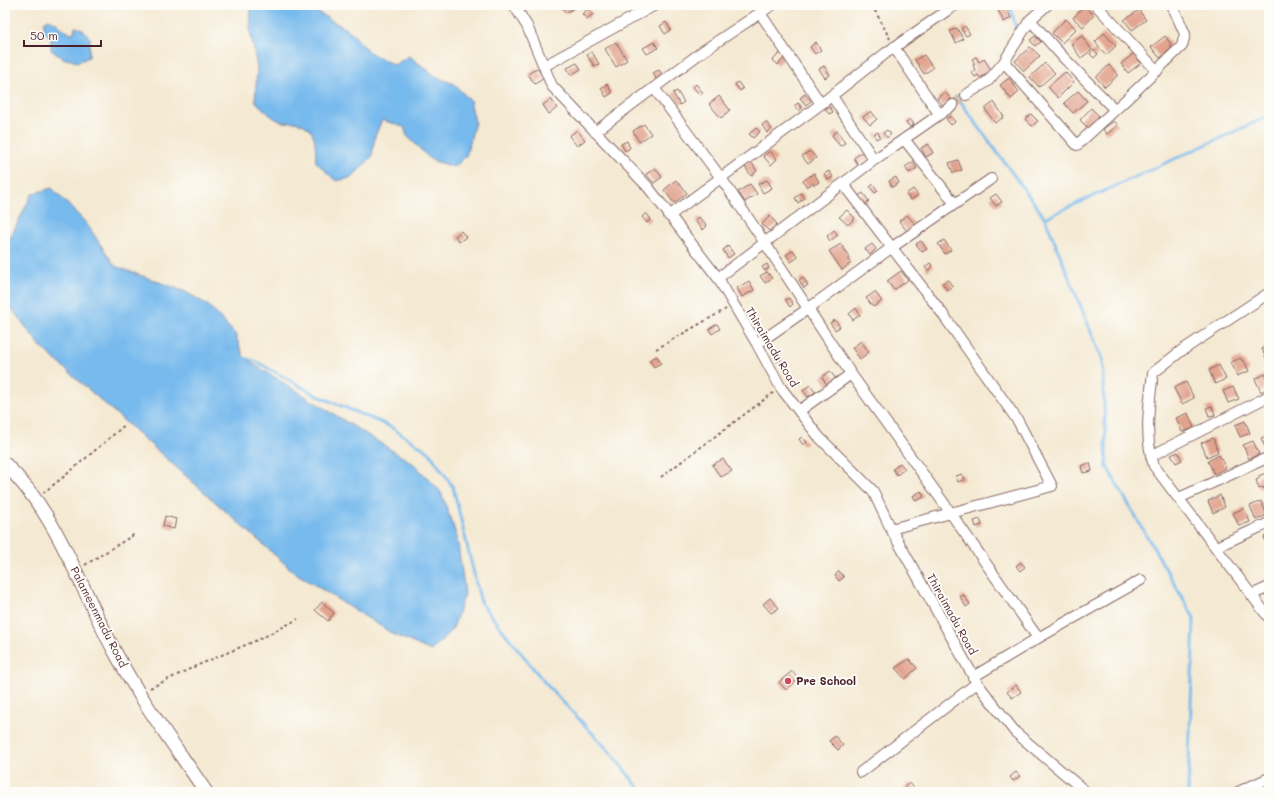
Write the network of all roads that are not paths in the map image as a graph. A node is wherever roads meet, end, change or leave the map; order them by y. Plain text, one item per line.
1 (514, 5) edge
2 (655, 5) edge
3 (772, 5) edge
4 (955, 5) edge
5 (1046, 5) edge
6 (1096, 5) edge
7 (1172, 5) edge
8 (760, 13) junction
9 (1030, 20) junction
10 (894, 47) junction
11 (1004, 62) junction
12 (544, 66) junction
13 (1157, 71) junction
14 (654, 88) junction
15 (966, 95) tunnel mouth
16 (832, 96) junction
17 (821, 104) junction
18 (953, 105) tunnel mouth
19 (1115, 110) junction
20 (939, 114) junction
21 (595, 132) junction
22 (904, 139) junction
23 (874, 160) junction
24 (721, 178) junction
25 (991, 179) dead end
26 (843, 184) junction
27 (955, 204) junction
28 (669, 216) junction
29 (765, 243) junction
30 (891, 248) junction
31 (718, 278) junction
32 (1269, 293) edge
33 (809, 308) junction
34 (757, 344) junction
35 (851, 374) junction
36 (1269, 396) edge
37 (799, 411) junction
38 (1151, 456) junction
39 (1269, 457) edge
40 (5, 464) edge
41 (1179, 498) junction
42 (951, 513) junction
43 (1269, 523) edge
44 (891, 529) junction
45 (1216, 546) junction
46 (1141, 580) dead end
47 (1269, 587) edge
48 (1251, 595) junction
49 (1269, 618) edge
50 (1038, 638) junction
51 (975, 680) junction
52 (861, 772) dead end
53 (1269, 778) edge
54 (206, 792) edge
55 (1086, 792) edge
56 (1238, 792) edge

1 - 12 street, Thiraimadu Road
2 - 12 street
3 - 8 street
4 - 10 street
5 - 9 street
6 - 13 street
7 - 13 street
8 - 14 street
8 - 17 street
9 - 11 street
9 - 19 street
10 - 16 street
10 - 20 street
11 - 15 street
11 - 19 street
12 - 21 street, Thiraimadu Road
13 - 19 street
14 - 21 street
14 - 24 street
16 - 17 street
16 - 23 street
17 - 24 street
18 - 20 street
20 - 22 street
21 - 28 street, Thiraimadu Road
22 - 23 street
22 - 27 street
23 - 26 street
24 - 28 street
24 - 29 street
25 - 27 street
26 - 29 street
26 - 30 street
27 - 30 street
28 - 31 street, Thiraimadu Road
29 - 31 street
29 - 33 street
30 - 33 street
30 - 42 street
31 - 34 street, Thiraimadu Road
32 - 38 street
33 - 34 street
33 - 35 street
34 - 37 street, Thiraimadu Road
35 - 37 street
35 - 42 street
36 - 38 street
37 - 44 street, Thiraimadu Road
38 - 41 street
39 - 41 street
40 - 54 street, Palameenmadu Road
41 - 45 street
42 - 44 street
42 - 50 street
43 - 45 street
44 - 51 street, Thiraimadu Road
45 - 48 street
46 - 50 street
47 - 48 street
48 - 49 street
50 - 51 street
51 - 52 street
51 - 55 street, Thiraimadu Road
53 - 56 street

